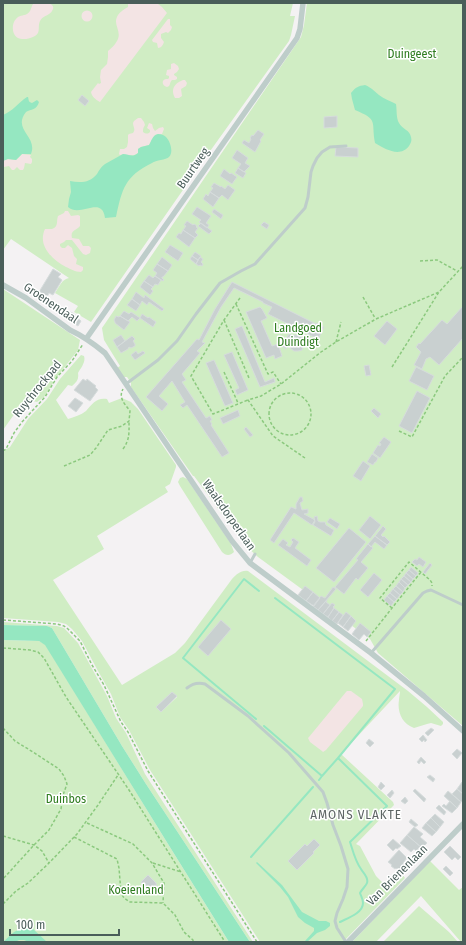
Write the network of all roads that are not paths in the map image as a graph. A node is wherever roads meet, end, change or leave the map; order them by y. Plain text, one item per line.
1 (303, 3) edge
2 (346, 146) dead end
3 (3, 285) edge
4 (86, 339) junction
5 (127, 385) junction
6 (255, 554) dead end
7 (250, 563) junction
8 (463, 605) edge
9 (371, 653) junction
10 (188, 688) dead end
11 (463, 731) edge
12 (463, 824) edge
13 (347, 942) edge

1 - 4 street, Buurtweg
2 - 5 lane
3 - 4 street, Groenendaal
4 - 5 street, Waalsdorperlaan
5 - 7 street, Waalsdorperlaan
6 - 7 lane
7 - 9 street, Waalsdorperlaan
8 - 9 lane
9 - 11 street, Waalsdorperlaan
10 - 13 lane
12 - 13 street, Van Brienenlaan

